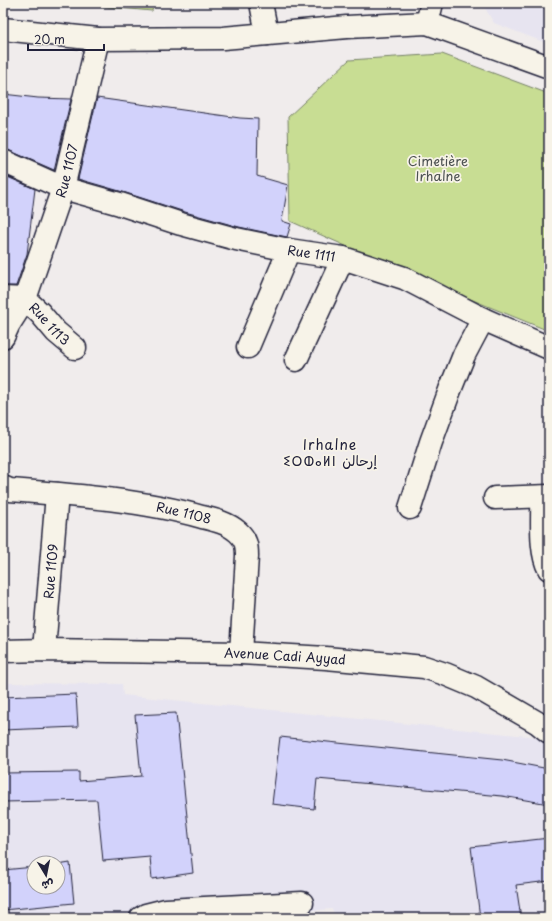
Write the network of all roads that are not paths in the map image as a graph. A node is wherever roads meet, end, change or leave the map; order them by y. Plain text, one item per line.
1 (261, 3) edge
2 (430, 13) edge
3 (3, 29) edge
4 (267, 34) junction
5 (98, 39) junction
6 (549, 67) edge
7 (3, 162) edge
8 (63, 188) junction
9 (289, 250) junction
10 (343, 258) junction
11 (3, 298) edge
12 (25, 299) junction
13 (483, 319) junction
14 (3, 337) edge
15 (248, 347) dead end
16 (75, 348) dead end
17 (549, 348) edge
18 (296, 360) dead end
19 (3, 487) edge
20 (57, 494) junction
21 (546, 496) edge
22 (495, 498) dead end
23 (410, 508) dead end
24 (549, 569) edge
25 (44, 650) junction
26 (3, 651) edge
27 (241, 653) junction
28 (545, 726) edge
29 (302, 903) dead end
30 (141, 918) edge

1 - 4 street
2 - 4 street
2 - 6 street
3 - 5 street
4 - 5 street
5 - 8 street, Rue 1107
7 - 8 street, Rue 1111
8 - 9 street, Rue 1111
8 - 12 street, Rue 1107
9 - 10 street, Rue 1111
9 - 15 street
10 - 13 street, Rue 1111
10 - 18 street
11 - 12 street
12 - 14 street
12 - 16 street, Rue 1113
13 - 17 street, Rue 1111
13 - 23 street
19 - 20 street, Rue 1108
20 - 25 street, Rue 1109
20 - 27 street, Rue 1108
21 - 22 street
21 - 24 street
25 - 26 street, Avenue Cadi Ayyad
25 - 27 street, Avenue Cadi Ayyad
27 - 28 street, Avenue Cadi Ayyad
29 - 30 street

